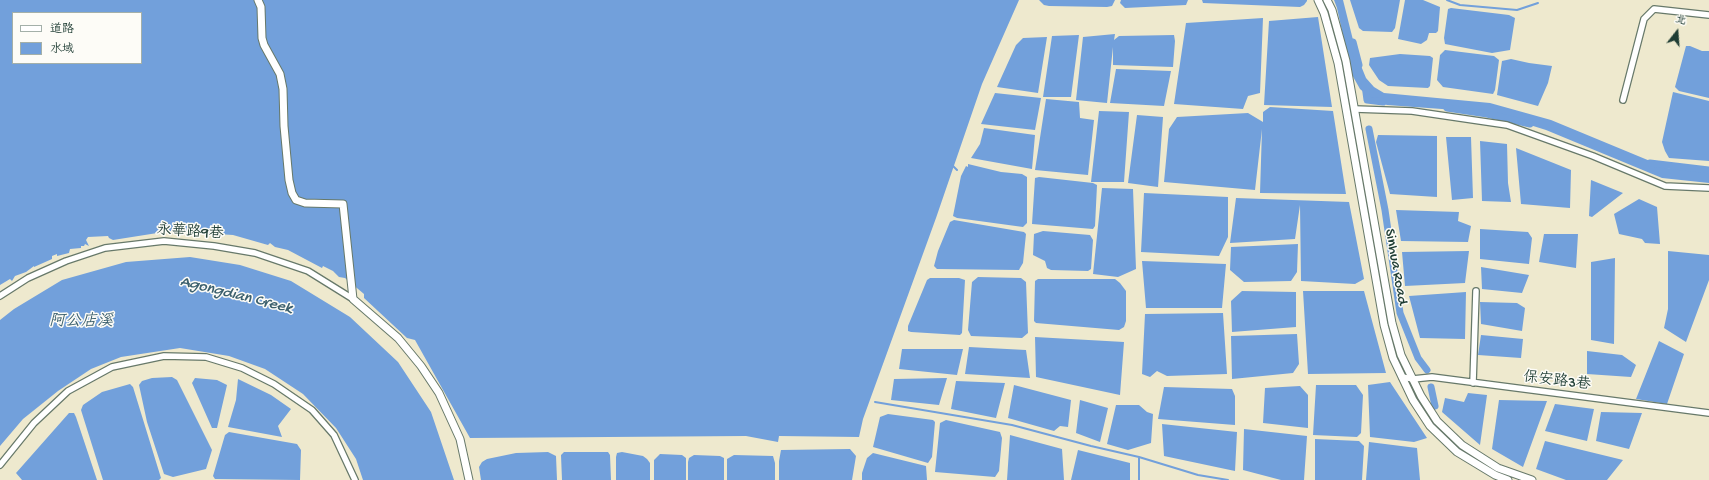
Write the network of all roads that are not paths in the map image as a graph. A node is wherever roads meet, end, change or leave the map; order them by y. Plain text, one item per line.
1 (258, 0) edge
2 (1318, 0) edge
3 (1327, 0) edge
4 (1709, 15) edge
5 (1623, 100) dead end
6 (1355, 109) junction
7 (1709, 188) edge
8 (1476, 291) dead end
9 (0, 296) edge
10 (353, 299) junction
11 (1402, 377) junction
12 (1413, 379) junction
13 (1473, 383) junction
14 (1709, 413) edge
15 (0, 465) edge
16 (355, 480) edge
17 (469, 480) edge
18 (1508, 480) edge
19 (1532, 480) edge

1 - 10 street
2 - 11 street, Sinhua Road
3 - 6 street, Sinhua Road
4 - 5 street
6 - 7 street
6 - 12 street, Sinhua Road
8 - 13 street
9 - 10 street, 永華路9巷
10 - 17 street, 永華路9巷
11 - 12 street, 保安路3巷
11 - 18 street, Sinhua Road
12 - 13 street, 保安路3巷
12 - 19 street, Sinhua Road
13 - 14 street, 保安路3巷
15 - 16 street

